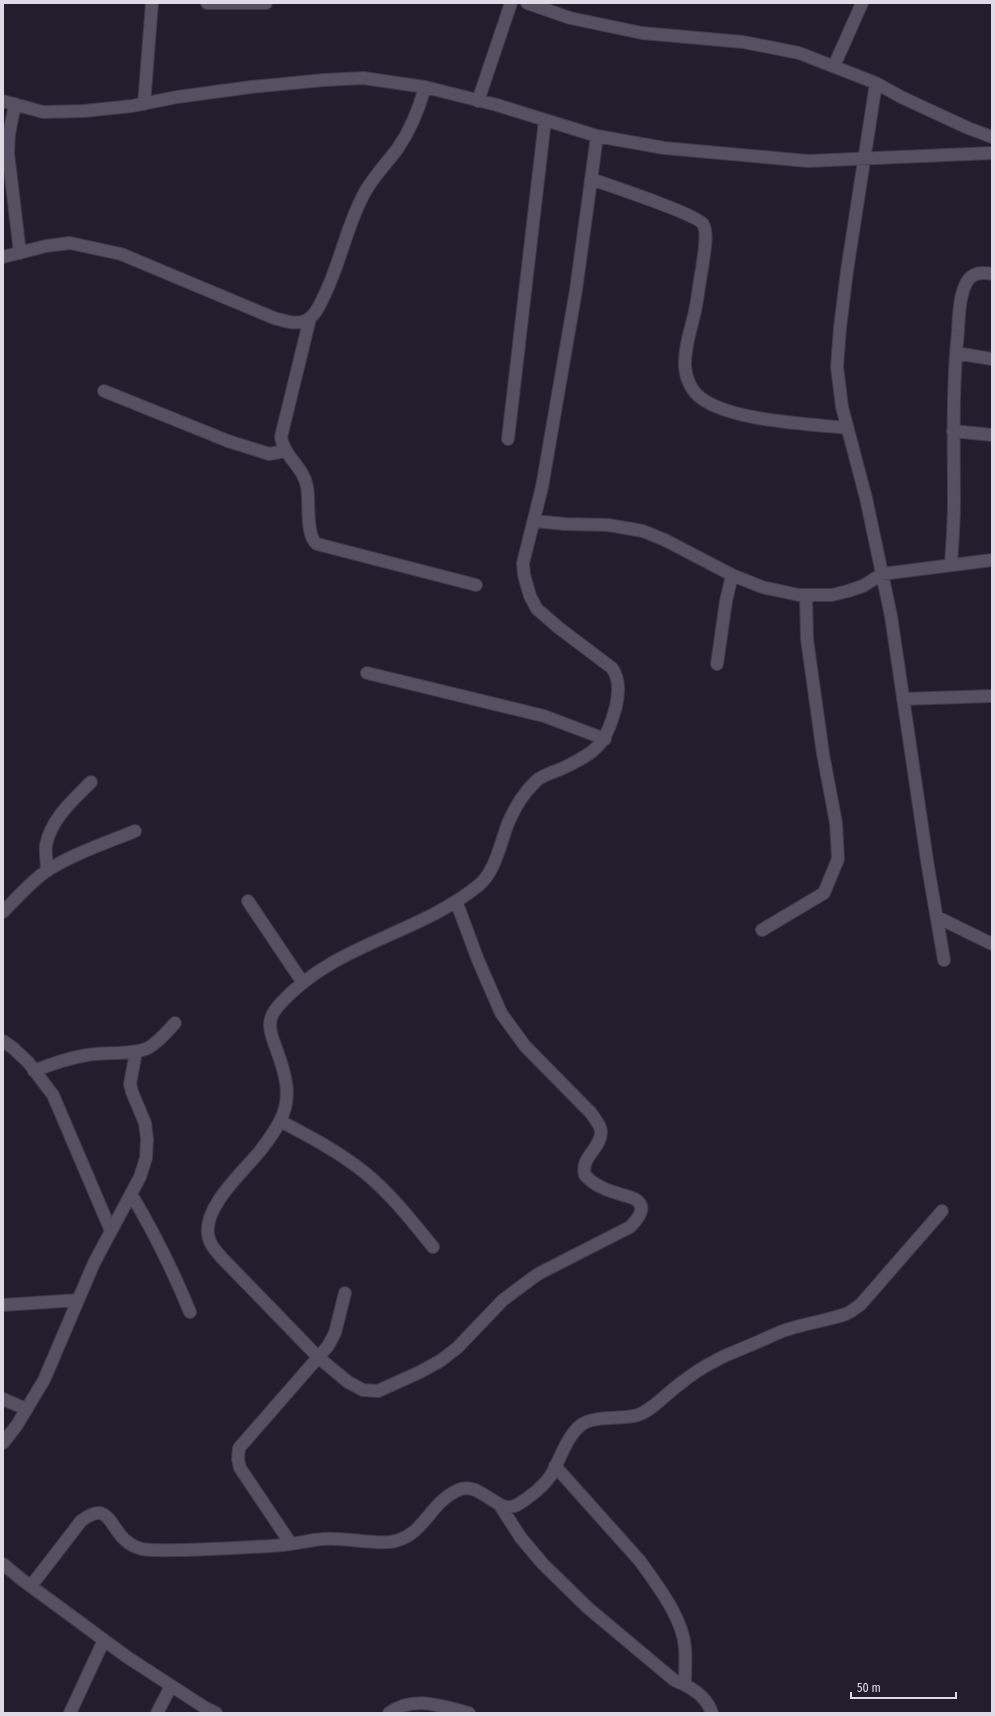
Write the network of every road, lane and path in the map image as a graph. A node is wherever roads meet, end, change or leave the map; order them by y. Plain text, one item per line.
1 (152, 3) edge
2 (207, 3) edge
3 (266, 3) edge
4 (511, 3) edge
5 (527, 3) edge
6 (862, 3) edge
7 (834, 66) junction
8 (876, 83) junction
9 (425, 88) junction
10 (3, 101) edge
11 (478, 101) junction
12 (15, 104) junction
13 (144, 104) junction
14 (545, 120) junction
15 (597, 136) junction
16 (992, 136) edge
17 (992, 153) edge
18 (863, 159) junction
19 (591, 179) junction
20 (20, 253) junction
21 (3, 257) edge
22 (992, 274) edge
23 (310, 318) junction
24 (956, 353) junction
25 (992, 359) edge
26 (104, 391) dead end
27 (847, 428) junction
28 (953, 431) junction
29 (992, 435) edge
30 (508, 439) dead end
31 (285, 451) junction
32 (534, 521) junction
33 (992, 560) edge
34 (951, 565) junction
35 (882, 574) junction
36 (732, 575) junction
37 (476, 585) dead end
38 (806, 596) junction
39 (717, 664) dead end
40 (367, 673) dead end
41 (992, 696) edge
42 (903, 699) junction
43 (605, 739) junction
44 (91, 782) dead end
45 (135, 831) dead end
46 (47, 870) junction
47 (248, 901) dead end
48 (456, 901) junction
49 (3, 912) edge
50 (937, 918) junction
51 (762, 930) dead end
52 (992, 944) edge
53 (944, 960) dead end
54 (303, 983) junction
55 (175, 1022) dead end
56 (3, 1041) edge
57 (136, 1052) junction
58 (34, 1071) junction
59 (280, 1121) junction
60 (131, 1194) junction
61 (942, 1211) dead end
62 (111, 1231) junction
63 (433, 1247) dead end
64 (345, 1293) dead end
65 (78, 1300) junction
66 (3, 1305) edge
67 (190, 1312) dead end
68 (318, 1358) junction
69 (3, 1399) edge
70 (26, 1410) junction
71 (3, 1443) edge
72 (555, 1466) junction
73 (499, 1504) junction
74 (291, 1544) junction
75 (3, 1564) edge
76 (31, 1586) junction
77 (104, 1640) junction
78 (685, 1685) junction
79 (171, 1686) junction
80 (70, 1713) edge
81 (157, 1713) edge
82 (216, 1713) edge
83 (389, 1713) edge
84 (469, 1713) edge
85 (712, 1713) edge

1 - 13 street
2 - 3 street
4 - 11 street
5 - 7 street
6 - 7 street
7 - 8 street
8 - 16 street
8 - 18 street
9 - 11 street
9 - 13 street
9 - 23 street
10 - 12 street
11 - 14 street
12 - 13 street
12 - 20 street
14 - 15 street
14 - 30 street
15 - 18 street
15 - 19 street
17 - 18 street
18 - 27 street
19 - 27 street
19 - 32 street
20 - 21 street
20 - 23 street
22 - 24 street
23 - 31 street
24 - 25 street
24 - 28 street
26 - 31 street
27 - 35 street
28 - 29 street
28 - 34 street
31 - 37 street
32 - 36 street
32 - 43 street
33 - 34 street
34 - 35 street
35 - 38 street
35 - 42 street
36 - 38 street
36 - 39 street
38 - 51 street
40 - 43 street
41 - 42 street
42 - 50 street
43 - 48 street
44 - 46 street
45 - 46 street
46 - 49 street
47 - 54 street
48 - 54 street
48 - 68 street
50 - 52 street
50 - 53 street
54 - 59 street
55 - 57 street
56 - 58 street
57 - 58 street
57 - 60 street
58 - 62 street
59 - 63 street
59 - 68 street
60 - 62 street
60 - 67 street
61 - 72 street
62 - 65 street
64 - 68 street
65 - 66 street
65 - 70 street
68 - 74 street
69 - 70 street
70 - 71 street
72 - 73 street
72 - 78 street
73 - 74 street
73 - 78 street
74 - 76 street
75 - 76 street
76 - 77 street
77 - 79 street
77 - 80 street
78 - 85 street
79 - 81 street
79 - 82 street
83 - 84 street

